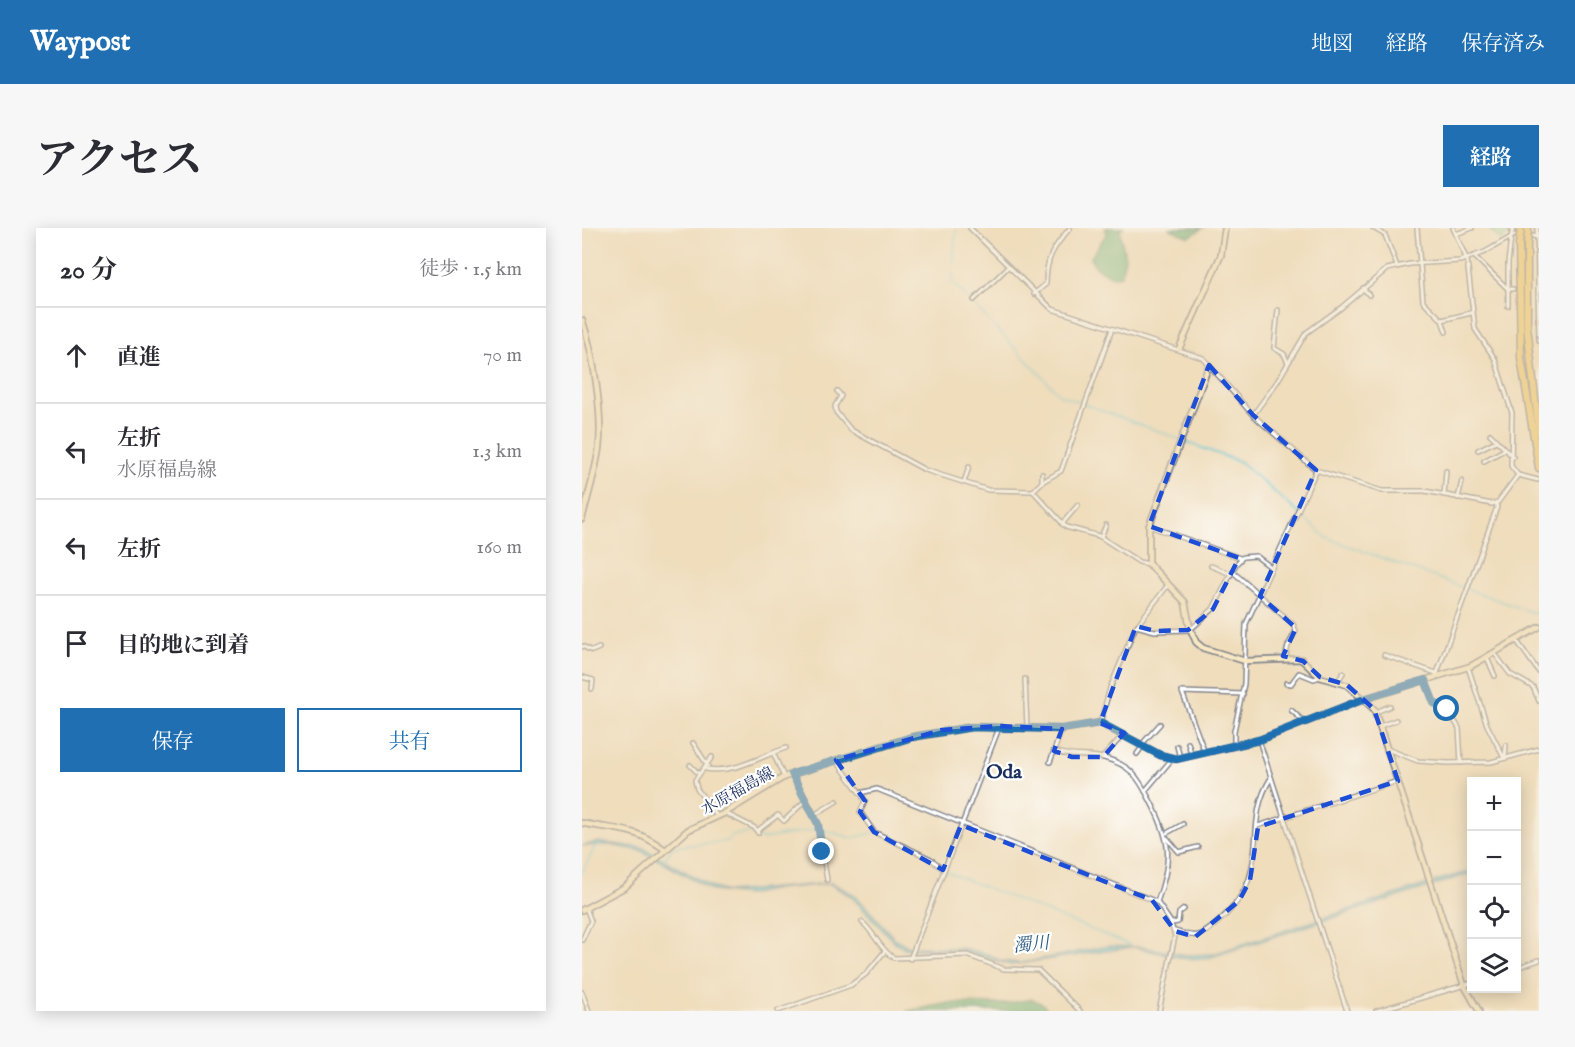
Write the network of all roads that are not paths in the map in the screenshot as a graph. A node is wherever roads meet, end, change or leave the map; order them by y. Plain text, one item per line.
1 (970, 228) edge
2 (1070, 228) edge
3 (1225, 228) edge
4 (1373, 228) edge
5 (1417, 228) edge
6 (1453, 228) edge
7 (1472, 228) edge
8 (1513, 228) edge
9 (1521, 228) edge
10 (1528, 228) edge
11 (1537, 228) edge
12 (1456, 234) junction
13 (1513, 236) junction
14 (1532, 236) dead end
15 (1538, 237) edge
16 (1523, 246) junction
17 (1474, 257) junction
18 (1467, 260) junction
19 (1419, 264) junction
20 (1397, 266) junction
21 (1008, 267) junction
22 (1363, 288) junction
23 (1508, 289) junction
24 (1514, 290) dead end
25 (1528, 290) dead end
26 (1537, 290) junction
27 (1034, 294) junction
28 (1369, 295) dead end
29 (974, 300) dead end
30 (1508, 306) dead end
31 (1278, 310) dead end
32 (1471, 313) junction
33 (582, 320) edge
34 (1442, 320) junction
35 (1539, 320) edge
36 (1112, 329) junction
37 (1446, 332) dead end
38 (1539, 340) edge
39 (1179, 349) junction
40 (1288, 363) junction
41 (1209, 365) junction
42 (837, 391) dead end
43 (1253, 415) junction
44 (1539, 433) edge
45 (1490, 434) dead end
46 (1496, 441) junction
47 (1478, 450) dead end
48 (1504, 450) junction
49 (1513, 457) junction
50 (1484, 461) dead end
51 (969, 467) dead end
52 (1539, 468) edge
53 (1316, 470) junction
54 (1446, 471) dead end
55 (1042, 474) dead end
56 (1518, 475) junction
57 (1538, 480) edge
58 (1462, 481) dead end
59 (963, 482) junction
60 (1042, 482) junction
61 (1033, 491) junction
62 (1444, 495) junction
63 (1458, 498) junction
64 (1496, 503) junction
65 (1078, 505) dead end
66 (582, 519) edge
67 (1062, 524) junction
68 (1106, 525) dead end
69 (1149, 525) junction
70 (1101, 537) junction
71 (1241, 559) junction
72 (1149, 564) junction
73 (1212, 566) dead end
74 (1272, 568) junction
75 (1231, 573) junction
76 (1168, 585) junction
77 (1260, 596) junction
78 (1136, 626) junction
79 (1539, 627) edge
80 (1190, 630) junction
81 (1517, 641) junction
82 (582, 646) edge
83 (599, 648) dead end
84 (1495, 654) junction
85 (1384, 655) dead end
86 (1487, 658) junction
87 (1285, 659) junction
88 (1245, 661) junction
89 (1468, 667) junction
90 (1538, 671) edge
91 (1343, 673) dead end
92 (1436, 675) junction
93 (582, 676) edge
94 (1495, 676) dead end
95 (1320, 677) junction
96 (1025, 679) dead end
97 (1425, 680) junction
98 (1338, 681) junction
99 (1286, 683) dead end
100 (592, 689) dead end
101 (1243, 694) junction
102 (1364, 699) junction
103 (1539, 701) edge
104 (1390, 705) dead end
105 (1291, 710) dead end
106 (1376, 712) junction
107 (1396, 720) dead end
108 (1304, 722) junction
109 (1100, 723) junction
110 (1160, 724) dead end
111 (999, 726) junction
112 (1380, 726) junction
113 (1027, 727) junction
114 (1062, 729) junction
115 (1124, 734) junction
116 (1259, 740) junction
117 (1188, 743) dead end
118 (693, 744) dead end
119 (1143, 745) junction
120 (1506, 745) dead end
121 (1177, 746) dead end
122 (1234, 746) junction
123 (786, 748) dead end
124 (1387, 749) junction
125 (1539, 749) edge
126 (1054, 751) junction
127 (1205, 753) junction
128 (1137, 754) dead end
129 (774, 755) junction
130 (1192, 756) junction
131 (1103, 757) junction
132 (712, 758) dead end
133 (1505, 758) junction
134 (1173, 759) junction
135 (1180, 759) junction
136 (836, 760) junction
137 (1050, 762) dead end
138 (1461, 763) junction
139 (690, 765) dead end
140 (707, 767) junction
141 (698, 773) junction
142 (792, 774) junction
143 (784, 777) junction
144 (1271, 777) junction
145 (1398, 781) junction
146 (1145, 791) junction
147 (860, 793) junction
148 (806, 800) junction
149 (837, 801) dead end
150 (725, 813) junction
151 (814, 815) junction
152 (717, 816) junction
153 (1284, 818) junction
154 (582, 823) edge
155 (1183, 824) dead end
156 (961, 825) junction
157 (1258, 826) junction
158 (1167, 833) junction
159 (1167, 838) junction
160 (1198, 847) dead end
161 (664, 849) junction
162 (944, 870) junction
163 (827, 880) dead end
164 (1157, 902) junction
165 (584, 909) edge
166 (1184, 909) dead end
167 (862, 922) dead end
168 (1171, 923) junction
169 (1174, 932) junction
170 (582, 940) edge
171 (885, 951) junction
172 (910, 959) junction
173 (1539, 960) edge
174 (1521, 966) edge
175 (1467, 984) edge
176 (1464, 985) junction
177 (582, 992) edge
178 (589, 1011) edge
179 (778, 1011) edge
180 (1080, 1011) edge
181 (1159, 1011) edge
182 (1347, 1011) edge
183 (1376, 1011) edge
184 (1479, 1011) edge

1 - 21 street
2 - 27 street
3 - 39 street
4 - 20 street
5 - 19 street
6 - 12 street
7 - 12 street
8 - 13 street
9 - 16 highway, bridge
10 - 16 highway, bridge
11 - 15 street
12 - 18 street
13 - 17 street
13 - 23 street
14 - 15 street
15 - 26 street
16 - 44 highway
16 - 52 highway
17 - 18 street
17 - 23 street
18 - 19 street
18 - 32 street
19 - 20 street
19 - 34 street
20 - 22 street
21 - 27 street
21 - 29 street
22 - 28 street
22 - 40 street
23 - 24 street
23 - 30 street
25 - 26 street
26 - 35 street
27 - 36 street
31 - 40 street
32 - 34 street
32 - 49 street
33 - 66 street
34 - 37 street
35 - 38 street
36 - 39 street
36 - 60 street
39 - 41 street
40 - 43 street
41 - 43 street
41 - 69 street
42 - 59 street
43 - 53 street
45 - 46 street
46 - 47 street
46 - 48 street
48 - 49 street
48 - 50 street
49 - 56 street
51 - 59 street
53 - 62 street
53 - 74 street
54 - 62 street
55 - 60 street
56 - 57 street
56 - 64 street
58 - 63 street
59 - 61 street
60 - 61 street
61 - 67 street
62 - 63 street
63 - 64 street
64 - 92 street
65 - 67 street
67 - 70 street
68 - 70 street
69 - 71 street
69 - 72 street
70 - 72 street
71 - 74 street
71 - 75 street
72 - 76 street
73 - 75 street
74 - 77 street
75 - 77 street
75 - 80 street
76 - 78 street
76 - 80 street
77 - 87 street
77 - 88 street
78 - 80 street
78 - 109 street
79 - 81 street
80 - 88 street
81 - 84 street
81 - 90 street
82 - 83 street
84 - 86 street
84 - 103 street
85 - 92 street
86 - 89 street
86 - 94 street
87 - 88 street
87 - 95 street
88 - 101 street
89 - 92 street
89 - 133 street
91 - 98 street
92 - 97 street
93 - 100 street
95 - 98 street
95 - 99 street
96 - 113 street
97 - 102 street
97 - 138 street
98 - 102 street
101 - 122 street
101 - 127 street
102 - 106 street
102 - 108 street
104 - 106 street
105 - 108 street
106 - 112 street
107 - 112 street
108 - 116 street
109 - 114 street, 水原福島線
109 - 115 street
110 - 119 street
111 - 113 street, 水原福島線
111 - 136 street, 水原福島線
111 - 156 street
112 - 124 street
113 - 114 street, 水原福島線
114 - 126 street
115 - 119 street
115 - 131 street
116 - 122 street
116 - 144 street
117 - 130 street
118 - 140 street
119 - 128 street
119 - 134 street
120 - 133 street
121 - 135 street
122 - 127 street
123 - 129 street
124 - 138 street
124 - 145 street
125 - 133 street
126 - 131 street
126 - 137 street
127 - 130 street
129 - 140 street
129 - 143 street
130 - 135 street
131 - 146 street
132 - 140 street
133 - 138 street
134 - 135 street
134 - 146 street
136 - 142 street, 水原福島線
136 - 147 street
139 - 141 street
140 - 141 street
141 - 152 street
142 - 143 street, 水原福島線
142 - 148 street
143 - 150 street, 水原福島線
144 - 153 street
144 - 157 street
145 - 153 street
145 - 176 street
146 - 158 street
147 - 156 street
147 - 162 street
148 - 150 street
148 - 151 street
149 - 151 street
150 - 152 street, 水原福島線
151 - 163 street
152 - 161 street, 水原福島線
153 - 157 street
153 - 182 street
154 - 161 street
155 - 158 street
156 - 162 street
156 - 164 street
157 - 169 street
158 - 159 street
159 - 160 street
159 - 164 street
161 - 165 street, 水原福島線
162 - 172 street
164 - 168 street
165 - 170 street
166 - 168 street
167 - 171 street
168 - 169 street
169 - 181 street
171 - 172 street
171 - 179 street
172 - 180 street
173 - 174 street
175 - 176 street
176 - 183 street
176 - 184 street
177 - 178 street

